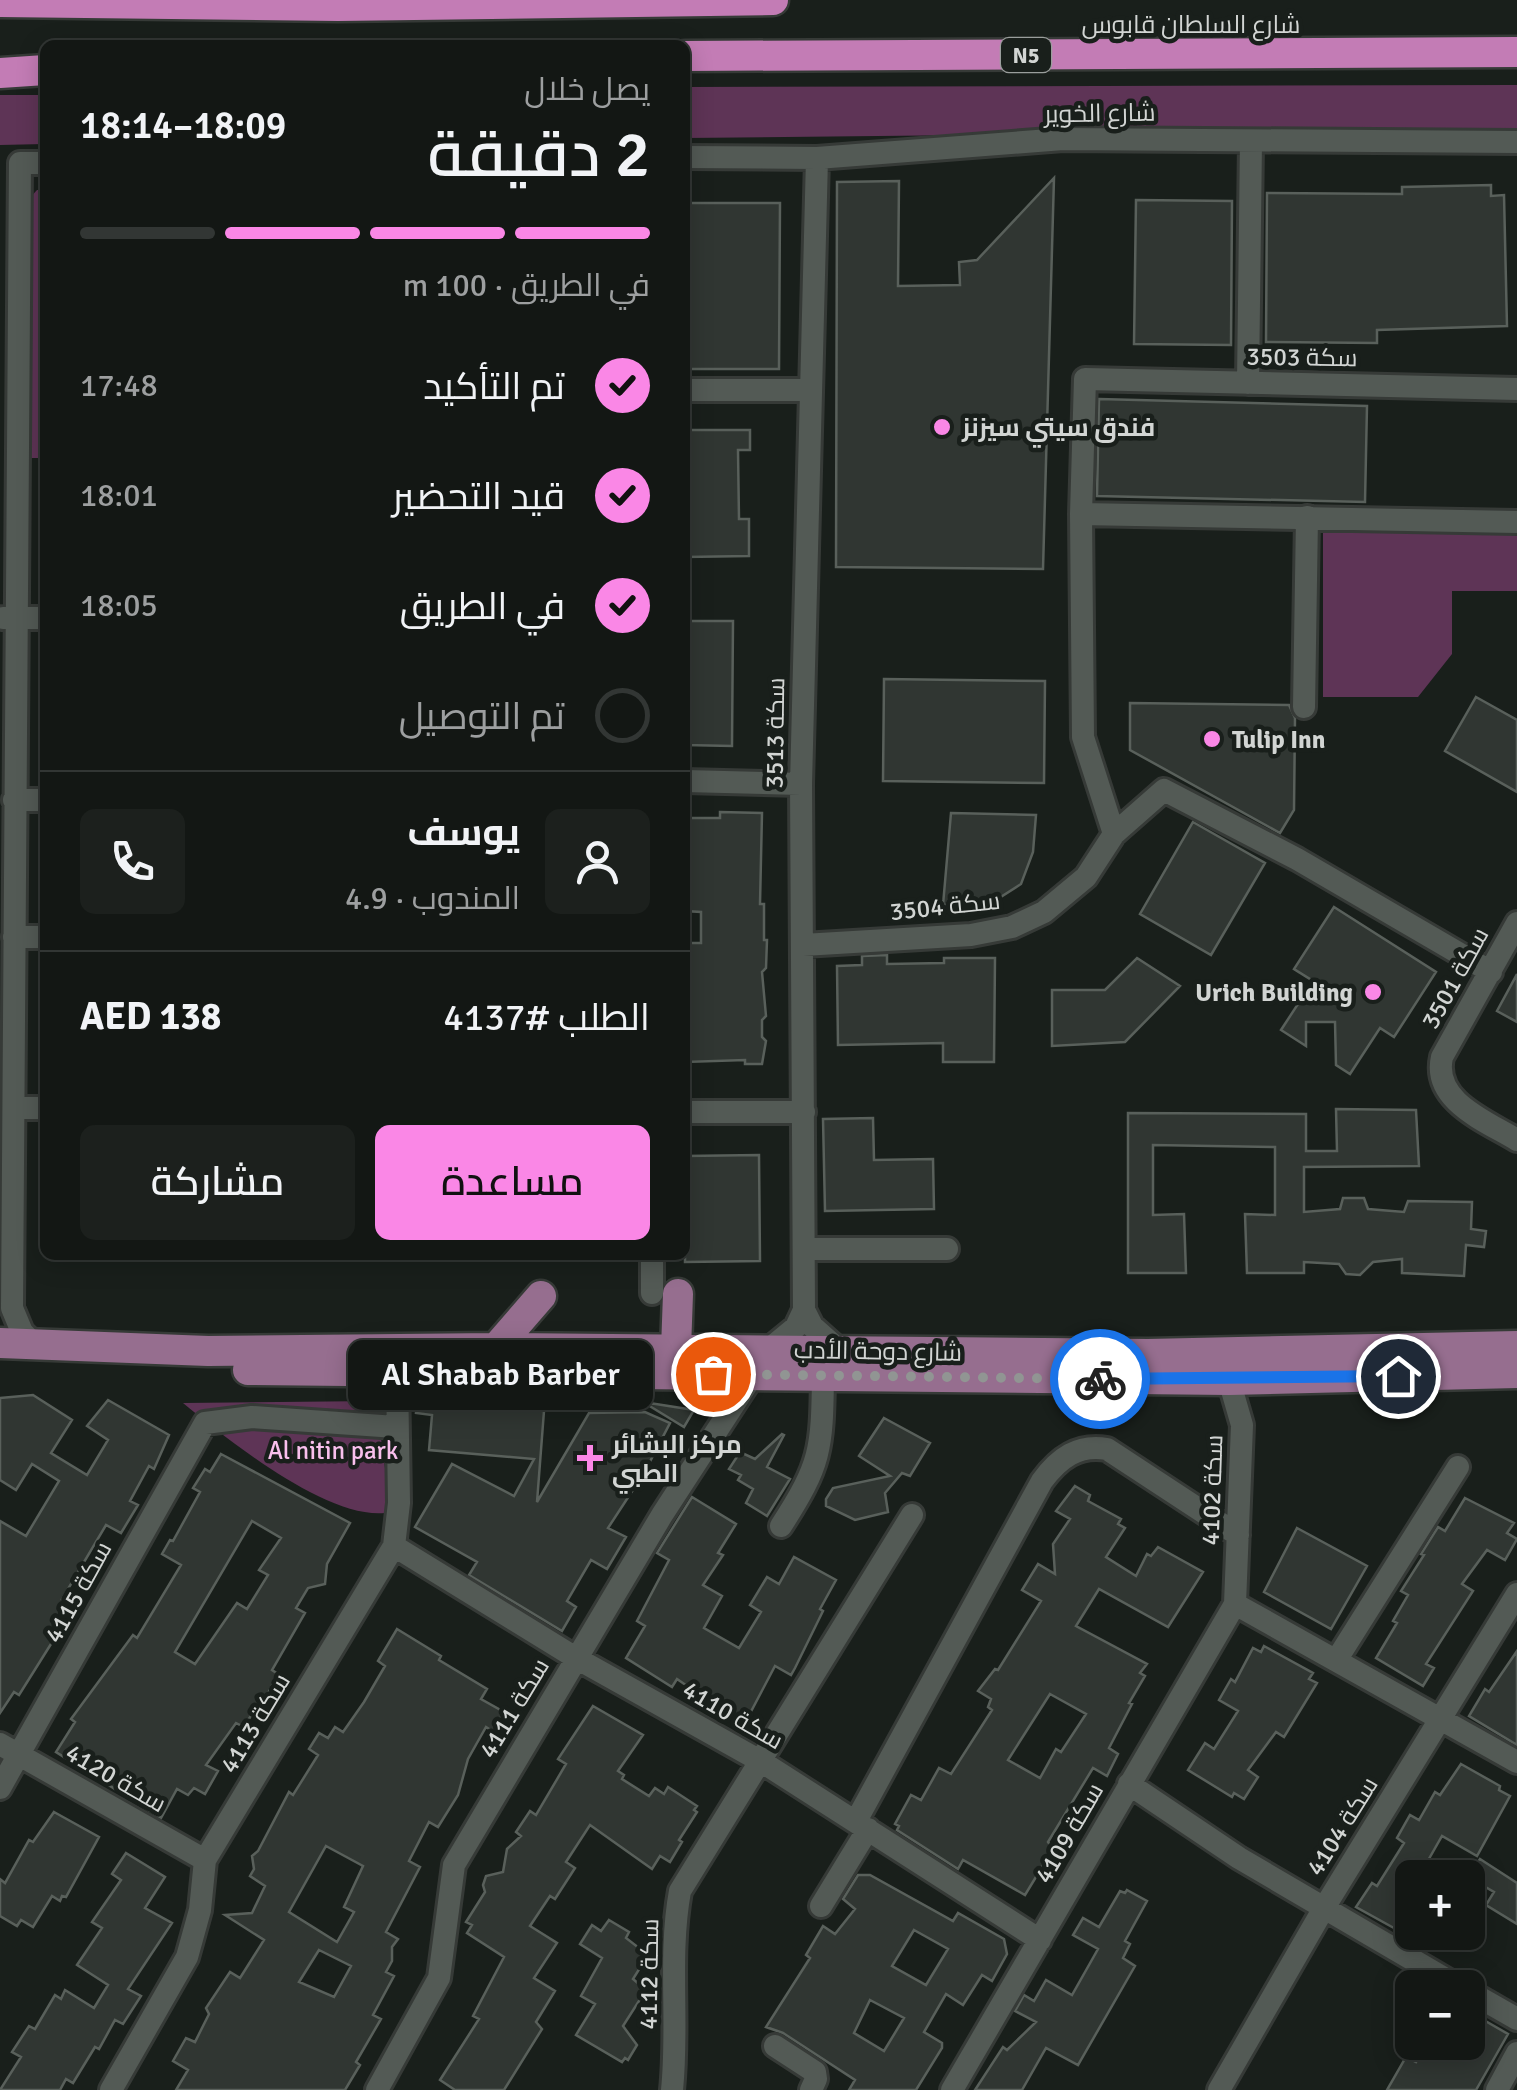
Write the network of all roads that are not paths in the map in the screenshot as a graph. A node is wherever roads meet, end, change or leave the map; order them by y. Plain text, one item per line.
1 (773, 0) edge
2 (0, 2) edge
3 (345, 3) edge
4 (1517, 52) edge
5 (690, 56) edge
6 (0, 58) edge
7 (40, 58) edge
8 (40, 70) edge
9 (0, 73) edge
10 (1251, 140) junction
11 (1517, 142) edge
12 (690, 157) edge
13 (817, 158) junction
14 (40, 163) edge
15 (1248, 383) junction
16 (1517, 389) edge
17 (690, 390) edge
18 (811, 390) junction
19 (1081, 514) junction
20 (1308, 516) junction
21 (1517, 522) edge
22 (7, 618) edge
23 (40, 618) edge
24 (1304, 707) dead end
25 (8, 739) edge
26 (690, 781) edge
27 (801, 784) junction
28 (14, 800) junction
29 (40, 800) edge
30 (1114, 834) junction
31 (1517, 923) edge
32 (14, 937) junction
33 (40, 937) edge
34 (803, 945) junction
35 (1491, 972) junction
36 (14, 1108) junction
37 (40, 1108) edge
38 (690, 1112) edge
39 (804, 1112) junction
40 (1517, 1140) edge
41 (806, 1249) junction
42 (947, 1249) dead end
43 (654, 1260) edge
44 (665, 1294) joint
45 (540, 1296) dead end
46 (12, 1308) junction
47 (804, 1310) junction
48 (0, 1329) edge
49 (0, 1343) edge
50 (34, 1345) junction
51 (1517, 1346) edge
52 (496, 1348) junction
53 (676, 1350) junction
54 (840, 1351) junction
55 (761, 1362) junction
56 (0, 1364) edge
57 (1517, 1373) edge
58 (397, 1374) junction
59 (823, 1377) junction
60 (1229, 1380) junction
61 (396, 1427) junction
62 (1458, 1467) dead end
63 (912, 1515) dead end
64 (781, 1526) dead end
65 (1238, 1535) junction
66 (394, 1546) junction
67 (1517, 1594) edge
68 (1235, 1604) junction
69 (576, 1658) junction
70 (1337, 1659) junction
71 (1441, 1719) junction
72 (9, 1749) edge
73 (762, 1762) junction
74 (1517, 1762) edge
75 (1129, 1784) junction
76 (0, 1788) edge
77 (862, 1825) junction
78 (205, 1860) junction
79 (821, 1906) dead end
80 (1324, 1908) junction
81 (1040, 1940) junction
82 (1430, 1970) edge
83 (1485, 2001) edge
84 (1517, 2019) edge
85 (776, 2046) dead end
86 (1517, 2053) edge
87 (110, 2090) edge
88 (377, 2090) edge
89 (672, 2090) edge
90 (811, 2090) edge
91 (952, 2090) edge
92 (1219, 2090) edge
93 (1496, 2090) edge

1 - 3 highway
2 - 3 highway
4 - 5 highway, شارع السلطان قابوس / N5
6 - 7 highway
8 - 9 highway
10 - 11 street, شارع الخوير
10 - 13 street, شارع الخوير
10 - 15 street
12 - 13 street, شارع الخوير
13 - 18 street, سكة 3513
14 - 22 street
15 - 16 street, سكة 3503
15 - 19 street, سكة 3503
17 - 18 street
18 - 27 street, سكة 3513
19 - 20 street
19 - 30 street
20 - 21 street
20 - 24 street
22 - 23 street
22 - 25 street
25 - 28 street
26 - 27 street
27 - 34 street, سكة 3513
28 - 29 street
28 - 32 street
30 - 34 street, سكة 3504
30 - 35 street, سكة 3504
31 - 35 street, سكة 3501
32 - 33 street
32 - 36 street
34 - 39 street, سكة 3513
35 - 40 street, سكة 3501
36 - 37 street
36 - 46 street
38 - 39 street
39 - 41 street, سكة 3513
41 - 42 street
41 - 47 street, سكة 3513
43 - 44 street
44 - 53 main road
45 - 52 main road
46 - 48 street
46 - 50 street
47 - 54 street
47 - 55 street
49 - 50 main road, شارع دوحة الأدب
50 - 52 main road, شارع دوحة الأدب
51 - 54 main road, شارع دوحة الأدب
52 - 53 main road, شارع دوحة الأدب
53 - 55 main road, شارع دوحة الأدب
54 - 55 main road, شارع دوحة الأدب
55 - 58 main road, شارع دوحة الأدب
55 - 59 main road, شارع دوحة الأدب
55 - 69 street, سكة 4111
56 - 58 main road, شارع دوحة الأدب
57 - 60 main road, شارع دوحة الأدب
58 - 61 street, سكة 4113
59 - 60 main road, شارع دوحة الأدب
59 - 64 street
60 - 65 street, سكة 4102
61 - 66 street, سكة 4113
61 - 72 street, سكة 4115
62 - 70 street
63 - 73 street, سكة 4112
65 - 68 street, سكة 4102
65 - 77 street
66 - 69 street, سكة 4110
66 - 78 street, سكة 4113
67 - 71 street, سكة 4104
68 - 70 street
68 - 75 street, سكة 4109
69 - 73 street, سكة 4110
69 - 88 street, سكة 4111
70 - 71 street
71 - 74 street
71 - 80 street, سكة 4104
72 - 76 street, سكة 4115
72 - 78 street, سكة 4120
73 - 77 street, سكة 4110
73 - 89 street, سكة 4112
75 - 80 street
75 - 81 street, سكة 4109
77 - 79 street
77 - 81 street, سكة 4110
78 - 87 street, سكة 4113
80 - 82 street
80 - 92 street, سكة 4104
81 - 91 street, سكة 4109
83 - 84 street
85 - 90 street
86 - 93 street

